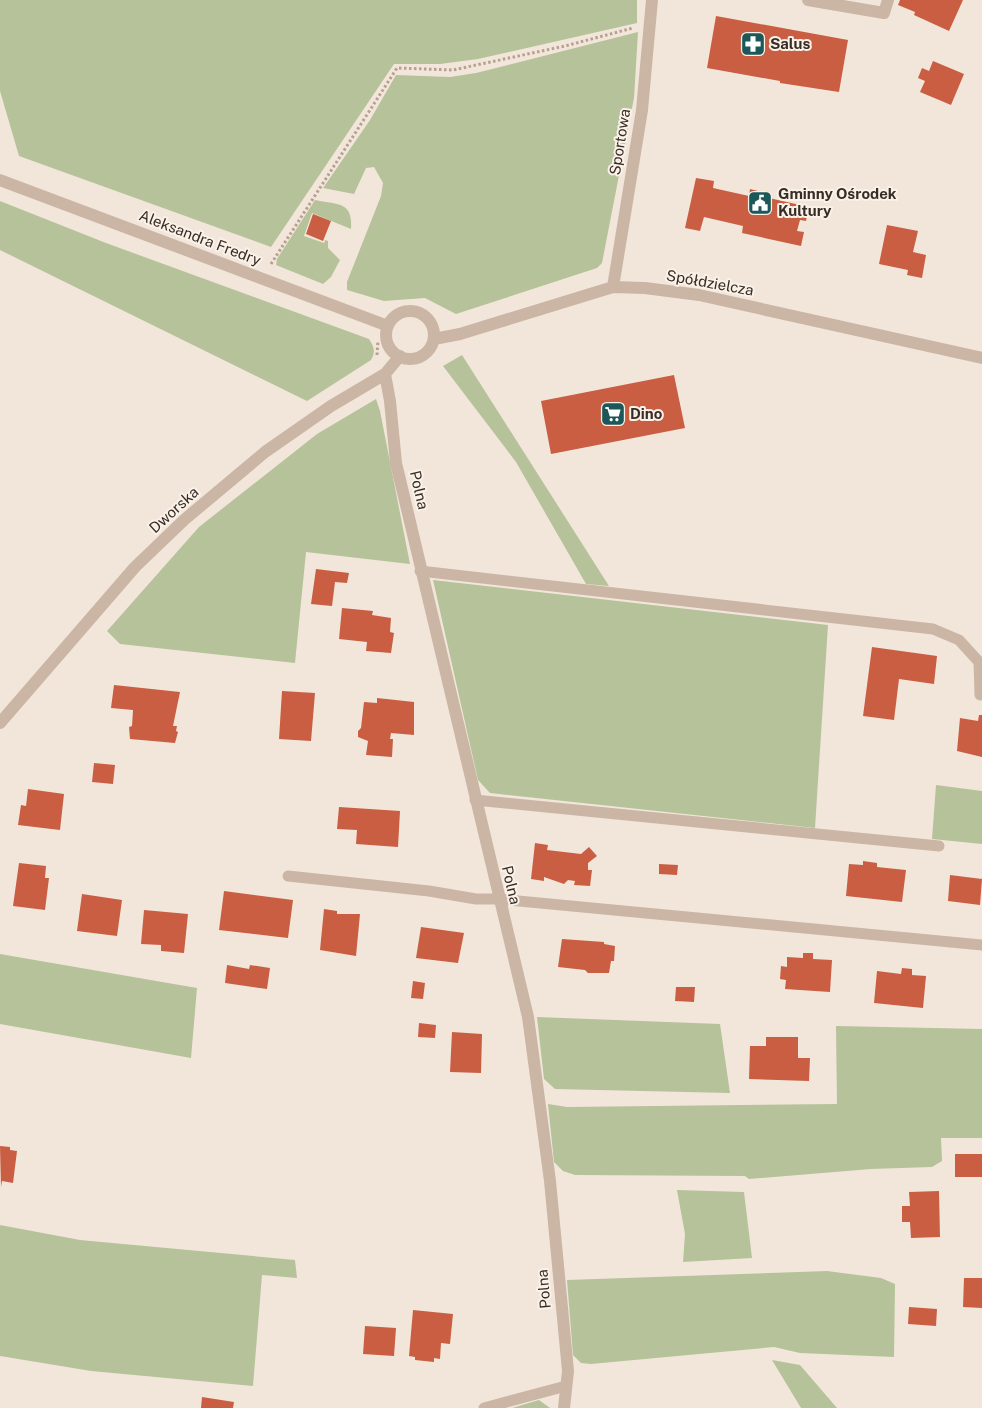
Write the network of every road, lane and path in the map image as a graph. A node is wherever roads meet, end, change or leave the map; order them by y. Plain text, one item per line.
1 (652, 0) edge
2 (808, 0) edge
3 (888, 0) edge
4 (650, 23) junction
5 (0, 180) edge
6 (278, 269) dead end
7 (613, 288) junction
8 (388, 326) junction
9 (372, 336) dead end
10 (434, 339) junction
11 (400, 356) junction
12 (982, 358) edge
13 (385, 374) junction
14 (420, 571) junction
15 (980, 695) dead end
16 (0, 723) edge
17 (475, 800) junction
18 (939, 846) dead end
19 (288, 876) dead end
20 (498, 898) junction
21 (982, 945) edge
22 (566, 1386) junction
23 (484, 1408) edge
24 (564, 1408) edge

1 - 4 street, Sportowa
2 - 3 street
4 - 6 path
4 - 7 street, Sportowa
5 - 8 street, Aleksandra Fredry
7 - 10 street, Spółdzielcza
7 - 12 street, Spółdzielcza
8 - 10 street
8 - 11 street
9 - 13 path
10 - 11 street
11 - 13 street, Dworska
13 - 14 street, Polna
13 - 16 street, Dworska
14 - 15 lane
14 - 17 street, Polna
17 - 18 lane
17 - 20 street, Polna
19 - 20 lane
20 - 21 lane
20 - 22 street, Polna
22 - 23 lane
22 - 24 street, Polna

